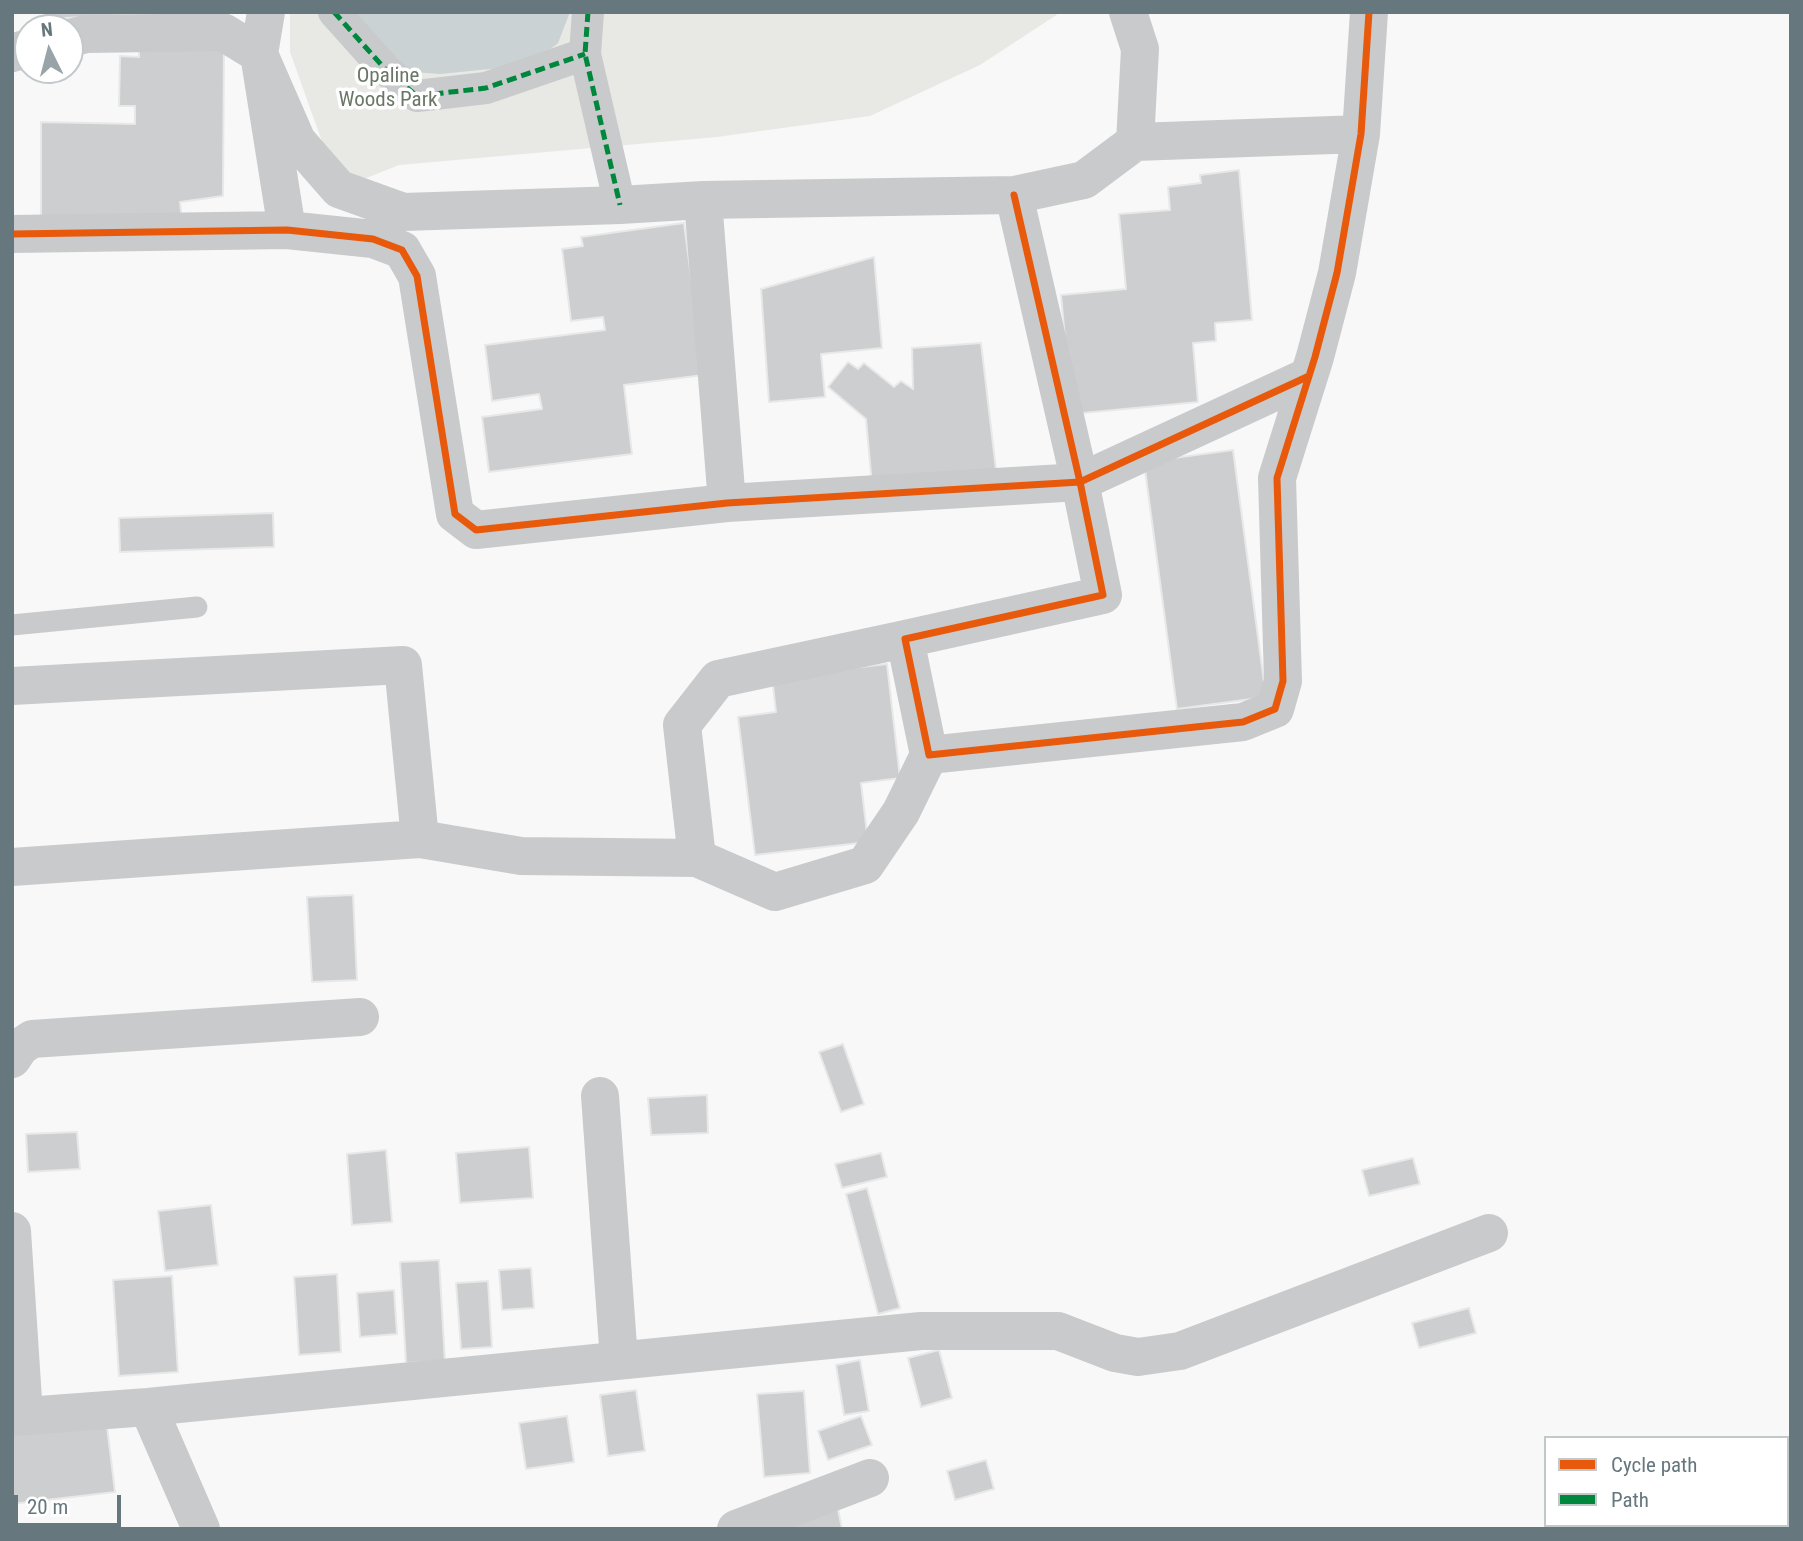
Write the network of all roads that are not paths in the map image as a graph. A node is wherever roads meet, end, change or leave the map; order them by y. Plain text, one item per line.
1 (266, 12) edge
2 (334, 12) edge
3 (589, 12) edge
4 (1128, 12) edge
5 (1369, 12) edge
6 (84, 34) edge
7 (259, 54) junction
8 (585, 54) junction
9 (1361, 135) junction
10 (1135, 142) junction
11 (1014, 195) junction
12 (703, 200) junction
13 (620, 205) junction
14 (287, 230) junction
15 (12, 234) edge
16 (1309, 376) junction
17 (1080, 482) junction
18 (727, 503) junction
19 (197, 607) dead end
20 (12, 625) edge
21 (905, 639) junction
22 (12, 686) edge
23 (929, 755) junction
24 (420, 839) junction
25 (697, 858) junction
26 (12, 867) edge
27 (360, 1017) dead end
28 (12, 1059) edge
29 (600, 1096) dead end
30 (12, 1231) edge
31 (1489, 1233) dead end
32 (620, 1360) junction
33 (148, 1407) junction
34 (18, 1416) edge
35 (870, 1478) dead end
36 (201, 1529) edge
37 (736, 1529) edge

1 - 7 street
2 - 8 street
3 - 8 street
4 - 10 street
5 - 9 street
6 - 7 street
7 - 13 street
7 - 14 street
8 - 13 street
9 - 10 street
9 - 16 street
10 - 11 street
11 - 12 street
11 - 17 street
12 - 13 street
12 - 18 street
14 - 15 street
14 - 18 street
16 - 17 street
16 - 23 street
17 - 18 street
17 - 21 street
19 - 20 lane
21 - 23 street
21 - 25 street
22 - 24 street
23 - 25 street
24 - 25 street
24 - 26 street
27 - 28 street
29 - 32 street
30 - 34 street
31 - 32 street
32 - 33 street
33 - 34 street
33 - 36 street
35 - 37 street

